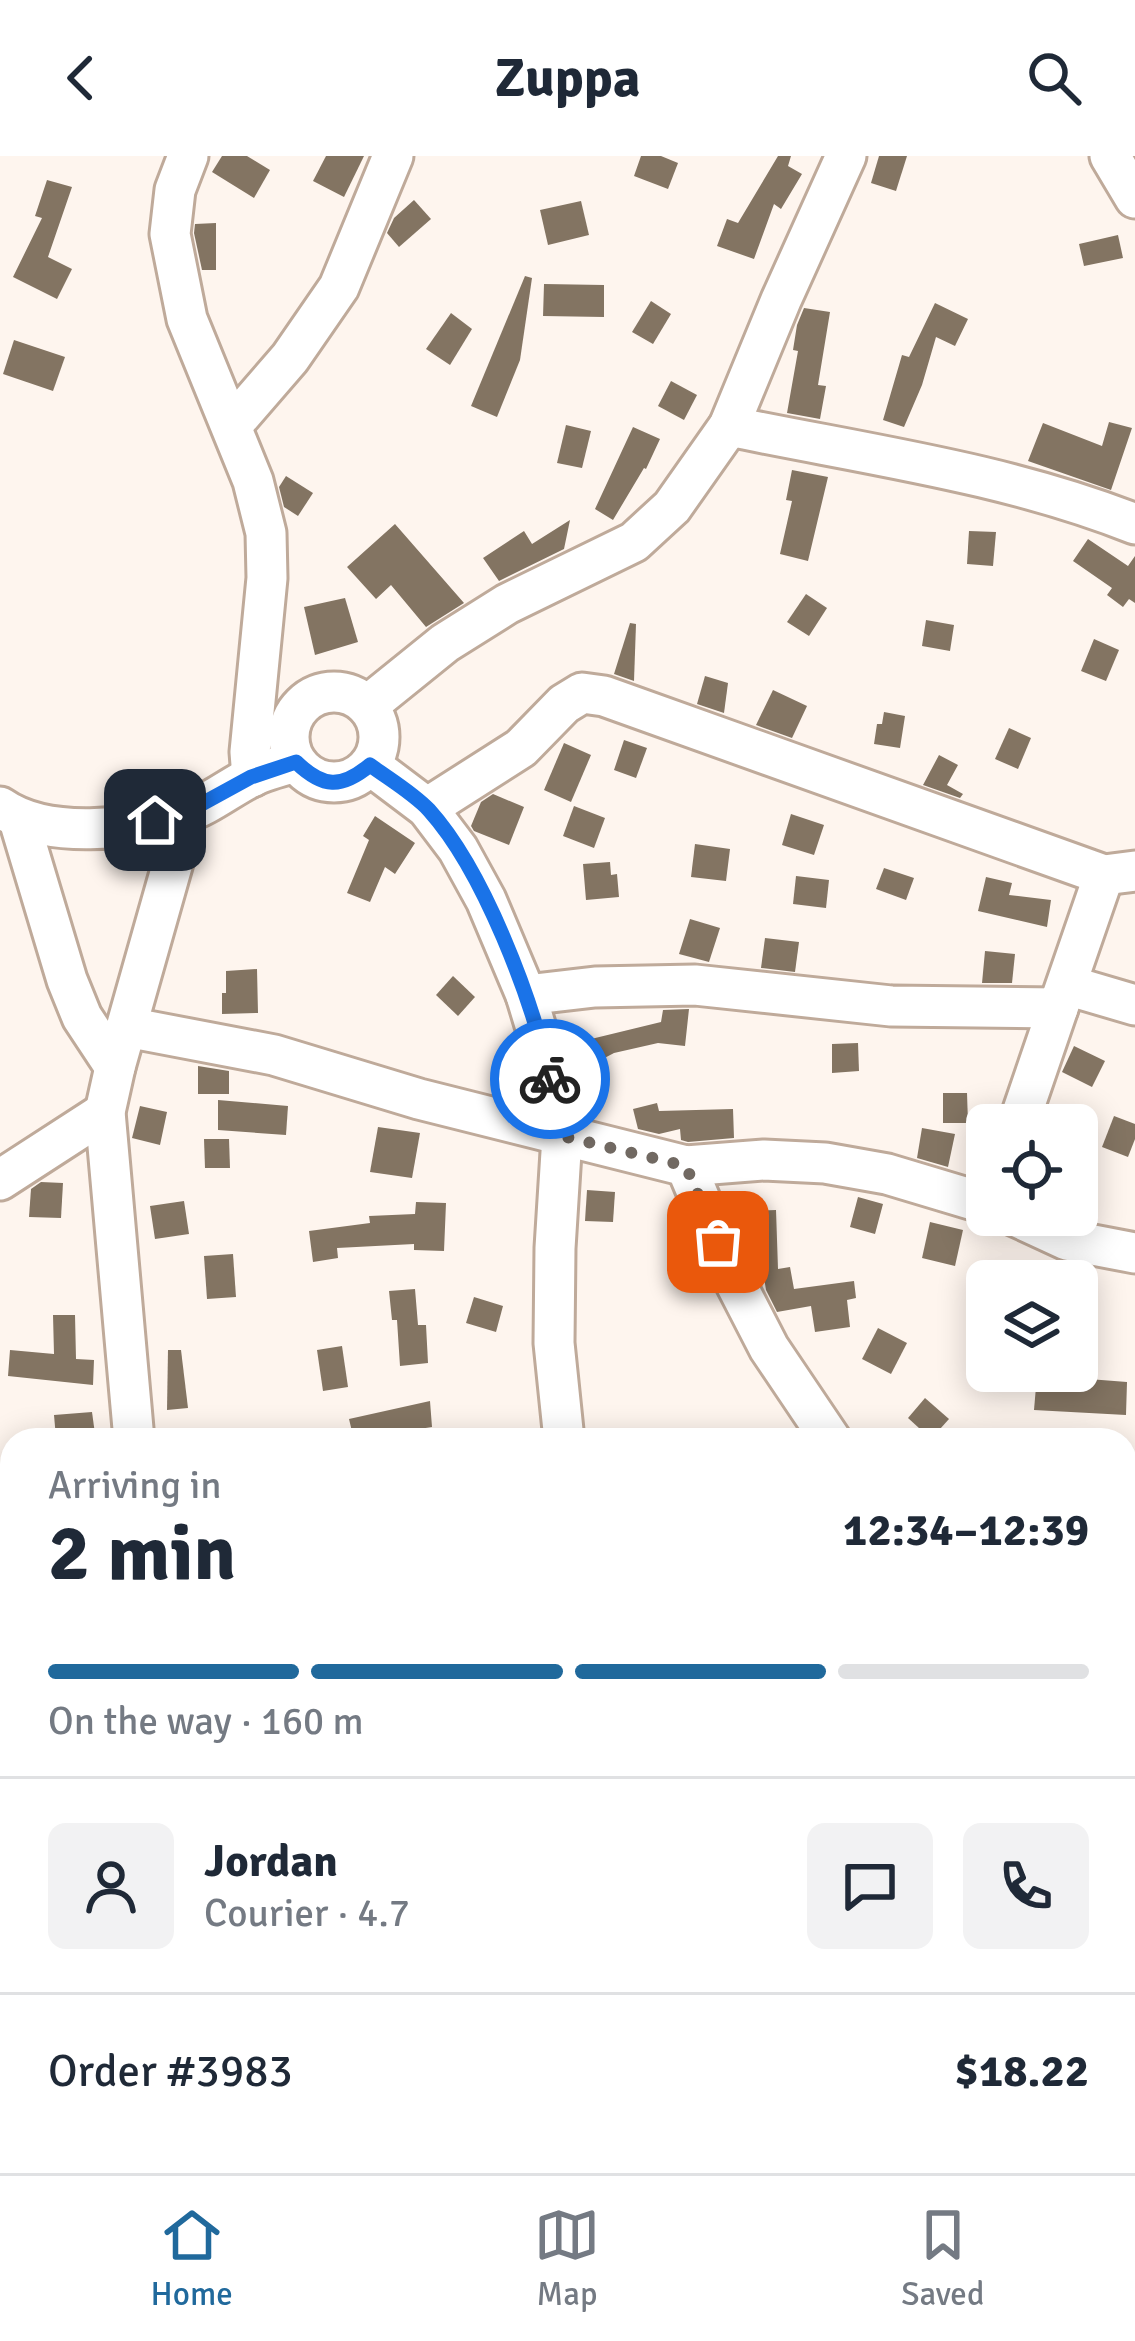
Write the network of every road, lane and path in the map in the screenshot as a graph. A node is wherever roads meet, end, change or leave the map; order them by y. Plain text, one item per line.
1 (188, 156) edge
2 (393, 156) edge
3 (846, 156) edge
4 (1109, 156) edge
5 (1135, 198) edge
6 (232, 425) junction
7 (729, 426) junction
8 (1135, 524) edge
9 (367, 706) junction
10 (296, 762) junction
11 (370, 765) junction
12 (251, 777) junction
13 (427, 808) junction
14 (187, 812) junction
15 (9, 814) edge
16 (1120, 873) edge
17 (526, 995) junction
18 (1063, 996) junction
19 (1135, 1005) edge
20 (127, 1027) junction
21 (115, 1067) junction
22 (1025, 1104) edge
23 (105, 1112) junction
24 (562, 1136) junction
25 (686, 1166) junction
26 (0, 1180) edge
27 (966, 1198) edge
28 (1058, 1236) edge
29 (1135, 1253) edge
30 (133, 1428) edge
31 (563, 1428) edge
32 (823, 1428) edge

1 - 6 street
2 - 6 street
3 - 7 street
4 - 5 street
6 - 12 street
7 - 8 street
7 - 9 street
9 - 10 street
9 - 11 street
10 - 11 street
10 - 12 street
11 - 13 street
12 - 14 street
13 - 16 street
13 - 17 street
14 - 15 street
14 - 20 street
15 - 21 street
16 - 18 street
17 - 18 street
17 - 24 street
18 - 19 street
18 - 22 street
20 - 21 street
20 - 24 street
21 - 23 street
23 - 26 street
23 - 30 street
24 - 25 street
24 - 31 street
25 - 27 street
25 - 32 street
28 - 29 street

